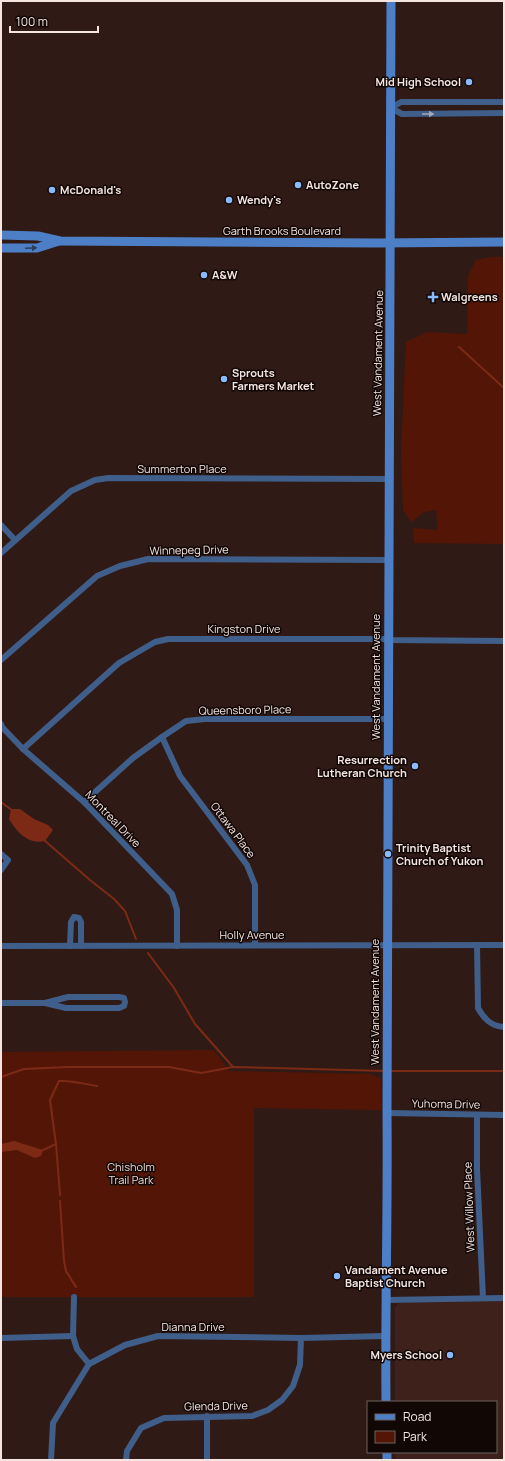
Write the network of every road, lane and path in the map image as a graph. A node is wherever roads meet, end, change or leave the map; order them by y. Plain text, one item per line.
1 (391, 1) edge
2 (447, 102) junction
3 (503, 102) edge
4 (391, 108) junction
5 (503, 113) edge
6 (447, 114) junction
7 (1, 236) edge
8 (60, 241) junction
9 (504, 242) edge
10 (391, 243) junction
11 (1, 248) edge
12 (388, 479) junction
13 (1, 525) edge
14 (15, 540) junction
15 (1, 553) edge
16 (388, 560) junction
17 (389, 640) junction
18 (504, 641) edge
19 (1, 660) edge
20 (388, 719) junction
21 (1, 724) edge
22 (162, 737) junction
23 (23, 749) junction
24 (84, 802) junction
25 (1, 854) edge
26 (1, 870) edge
27 (255, 945) junction
28 (386, 945) junction
29 (477, 945) junction
30 (504, 945) edge
31 (1, 946) edge
32 (70, 946) junction
33 (81, 946) junction
34 (177, 946) junction
35 (45, 1002) junction
36 (1, 1003) edge
37 (504, 1027) edge
38 (387, 1113) junction
39 (477, 1115) junction
40 (504, 1115) edge
41 (74, 1297) dead end
42 (483, 1298) junction
43 (504, 1298) edge
44 (387, 1300) junction
45 (73, 1336) junction
46 (385, 1336) junction
47 (1, 1338) edge
48 (301, 1338) junction
49 (89, 1364) junction
50 (386, 1401) edge
51 (207, 1416) junction
52 (51, 1460) edge
53 (126, 1460) edge
54 (207, 1460) edge

1 - 4 street, West Vandament Avenue
2 - 3 street
2 - 4 street
2 - 6 street
3 - 5 street
4 -> 6 street
4 - 10 street, West Vandament Avenue
5 - 6 street
7 - 8 street, Garth Brooks Boulevard
8 - 10 street, Garth Brooks Boulevard
11 -> 8 street, Garth Brooks Boulevard
9 - 10 street, Garth Brooks Boulevard
10 - 12 street, West Vandament Avenue
12 - 14 street, Summerton Place
12 - 16 street, West Vandament Avenue
13 - 14 street
14 - 15 street, Summerton Place
16 - 17 street, West Vandament Avenue
16 - 19 street, Winnepeg Drive
17 - 18 street, Kingston Drive
17 - 20 street, West Vandament Avenue
17 - 23 street, Kingston Drive
20 - 22 street, Queensboro Place
20 - 28 street, West Vandament Avenue
21 - 23 street, Montreal Drive
22 - 24 street, Queensboro Place
22 - 27 street, Ottawa Place
23 - 24 street, Montreal Drive
24 - 34 street, Montreal Drive
25 - 26 street
27 - 28 street, Holly Avenue
27 - 34 street, Holly Avenue
28 - 29 street, Holly Avenue
28 - 38 street, West Vandament Avenue
29 - 30 street, Holly Avenue
29 - 37 street
31 - 32 street, Holly Avenue
32 - 33 street, Holly Avenue
32 - 33 street
33 - 34 street, Holly Avenue
35 - 35 street
35 - 36 street
38 - 39 street, Yuhoma Drive
38 - 44 street, West Vandament Avenue
39 - 40 street, Yuhoma Drive
39 - 42 street, West Willow Place
41 - 45 street
42 - 43 street
42 - 44 street
44 - 46 street, West Vandament Avenue
45 - 47 street
45 - 49 street
46 - 48 street, Dianna Drive
46 - 50 street, West Vandament Avenue
48 - 49 street, Dianna Drive
48 - 51 street, Glenda Drive
49 - 52 street
51 - 53 street, Glenda Drive
51 - 54 street

